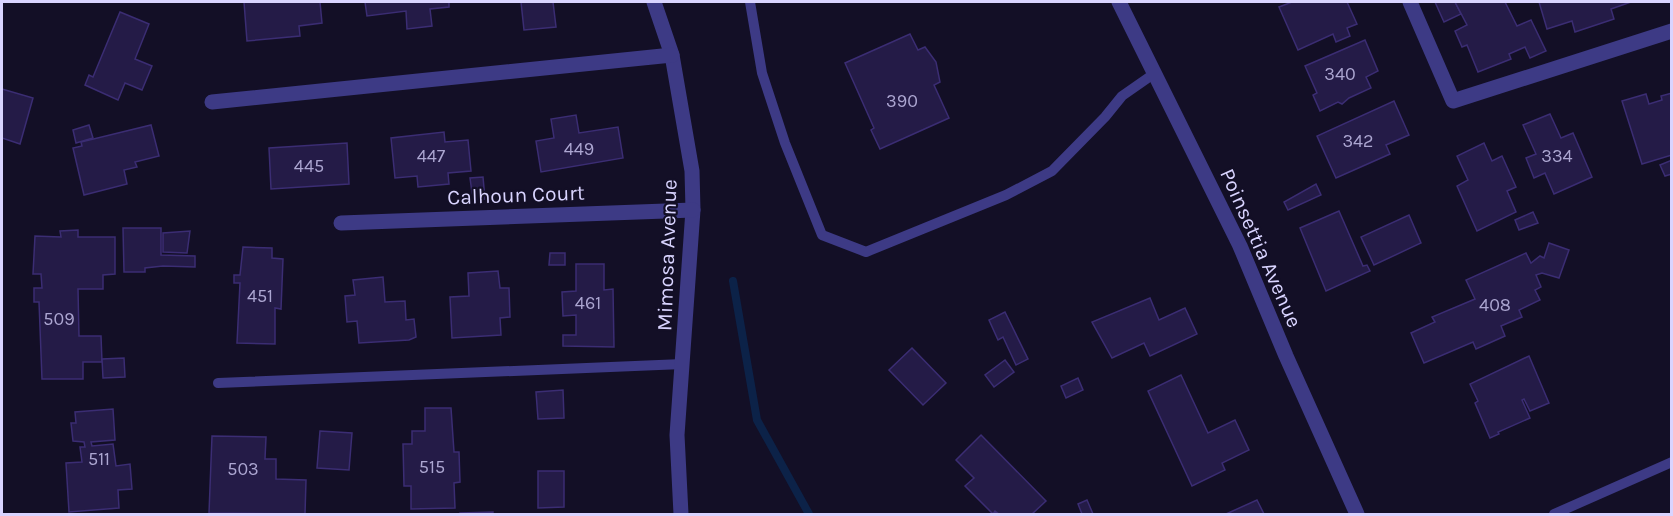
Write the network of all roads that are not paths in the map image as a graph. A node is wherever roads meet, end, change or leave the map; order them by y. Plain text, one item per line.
1 (654, 2) edge
2 (750, 2) edge
3 (1119, 2) edge
4 (1410, 2) edge
5 (1671, 31) edge
6 (672, 55) junction
7 (1155, 73) junction
8 (212, 102) dead end
9 (693, 210) junction
10 (341, 223) dead end
11 (683, 364) junction
12 (218, 383) dead end
13 (1671, 462) edge
14 (1559, 513) edge
15 (681, 514) edge
16 (1357, 514) edge

1 - 6 street, Mimosa Avenue
2 - 7 lane
3 - 7 street, Poinsettia Avenue
4 - 5 street
6 - 8 street
6 - 9 street, Mimosa Avenue
7 - 16 street, Poinsettia Avenue
9 - 10 street, Calhoun Court
9 - 11 street, Mimosa Avenue
11 - 12 lane
11 - 15 street, Mimosa Avenue
13 - 14 lane

